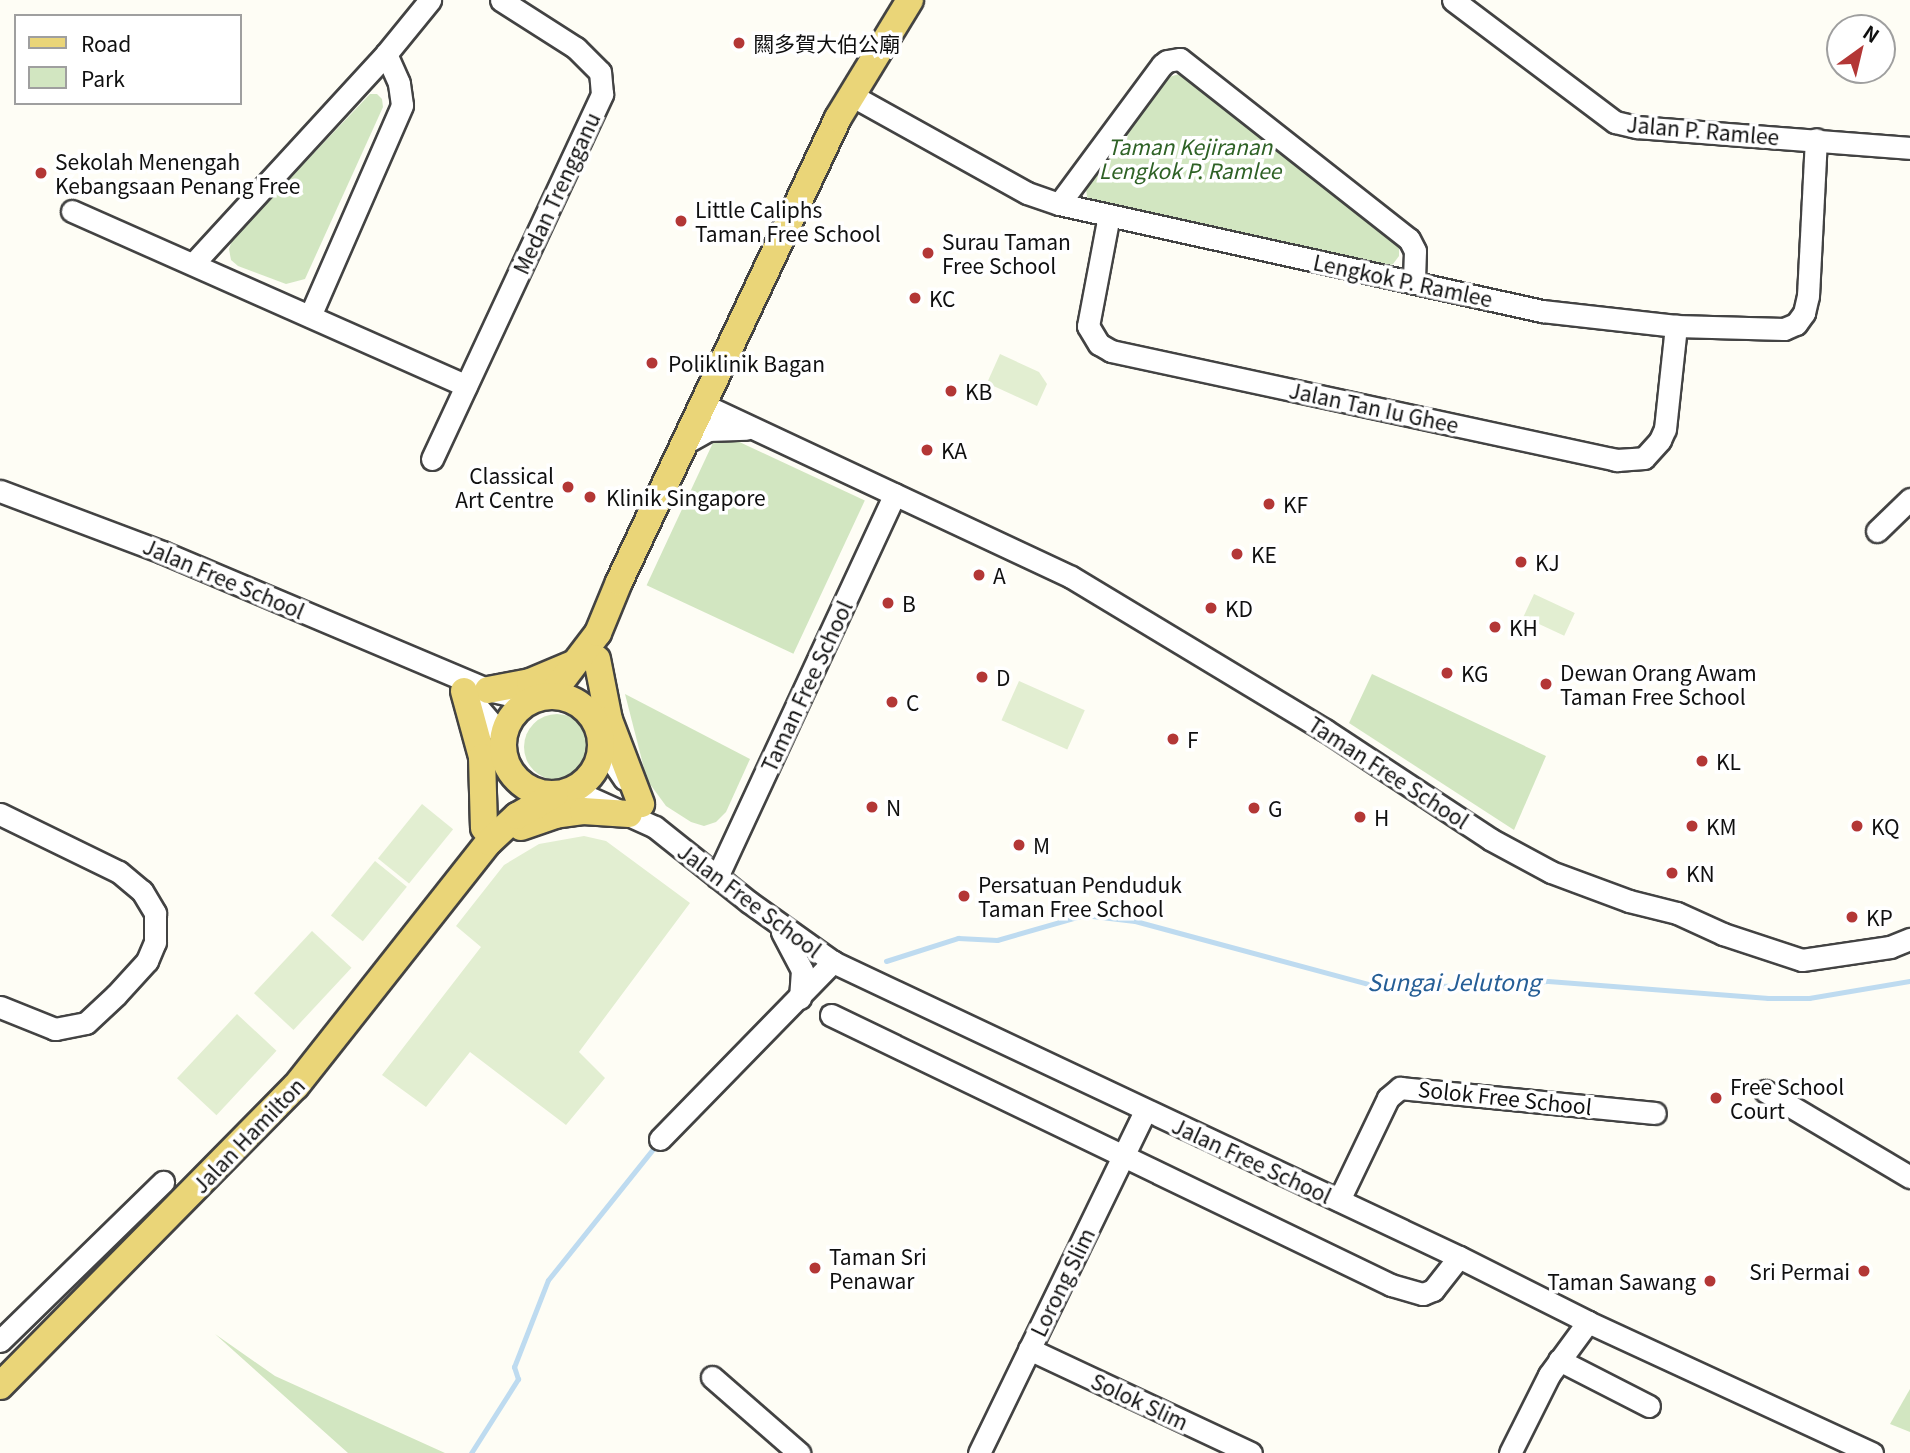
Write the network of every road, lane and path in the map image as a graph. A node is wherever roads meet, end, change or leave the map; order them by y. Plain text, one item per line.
1 (430, 0) edge
2 (501, 0) edge
3 (911, 0) edge
4 (1453, 0) edge
5 (386, 54) junction
6 (851, 95) junction
7 (1816, 139) junction
8 (1910, 148) edge
9 (1059, 204) junction
10 (72, 211) dead end
11 (1109, 215) junction
12 (193, 264) junction
13 (1414, 282) junction
14 (310, 316) junction
15 (1675, 326) junction
16 (466, 386) junction
17 (704, 405) junction
18 (755, 429) junction
19 (685, 443) junction
20 (432, 459) dead end
21 (0, 491) edge
22 (895, 494) junction
23 (1910, 499) edge
24 (1877, 531) dead end
25 (585, 662) junction
26 (476, 691) junction
27 (541, 698) junction
28 (591, 715) junction
29 (601, 746) junction
30 (505, 750) junction
31 (564, 792) junction
32 (635, 809) junction
33 (0, 814) edge
34 (487, 835) junction
35 (716, 877) junction
36 (776, 923) junction
37 (1910, 939) edge
38 (833, 962) junction
39 (800, 998) junction
40 (0, 1007) edge
41 (831, 1015) dead end
42 (1765, 1091) dead end
43 (1144, 1111) junction
44 (1655, 1113) dead end
45 (660, 1139) dead end
46 (1123, 1157) junction
47 (1910, 1177) edge
48 (163, 1182) dead end
49 (1339, 1200) junction
50 (1459, 1257) junction
51 (1588, 1322) junction
52 (0, 1341) edge
53 (1029, 1349) junction
54 (1559, 1360) junction
55 (712, 1377) dead end
56 (3, 1378) edge
57 (1649, 1406) dead end
58 (1214, 1445) edge
59 (799, 1453) edge
60 (979, 1453) edge
61 (1251, 1453) edge
62 (1510, 1453) edge
63 (1872, 1453) edge

1 - 5 street
2 - 16 street, Medan Trengganu
3 - 6 main road
4 - 7 street, Jalan P. Ramlee
5 - 12 street
5 - 14 street
6 - 9 street, Lengkok P. Ramlee
6 - 17 main road
7 - 8 street, Jalan P. Ramlee
7 - 15 street, Lengkok P. Ramlee
9 - 11 street, Lengkok P. Ramlee
9 - 13 street
10 - 12 street
11 - 13 street, Lengkok P. Ramlee
11 - 15 street, Jalan Tan Iu Ghee
12 - 14 street
13 - 15 street, Lengkok P. Ramlee
14 - 16 street
16 - 20 street, Medan Trengganu
17 - 18 street, Taman Free School
17 - 19 main road
18 - 19 street
18 - 22 street, Taman Free School
19 - 25 main road
21 - 26 street, Jalan Free School
22 - 35 street, Taman Free School
22 - 37 street, Taman Free School
23 - 24 street
25 - 26 main road
25 - 27 main road
25 - 28 main road
25 - 32 main road
26 - 27 street
26 - 30 street, Jalan Free School
26 - 34 main road
27 - 28 main road
27 - 30 main road
28 - 29 main road
29 - 31 main road
29 - 32 street, Jalan Free School
30 - 31 main road
30 - 34 main road, Jalan Hamilton
31 - 32 street
31 - 34 main road, Jalan Hamilton
32 - 34 main road
32 - 35 street, Jalan Free School
33 - 40 street
34 - 56 main road, Jalan Hamilton
35 - 36 street, Jalan Free School
36 - 38 street, Jalan Free School
36 - 39 street
38 - 39 street
38 - 43 street, Jalan Free School
39 - 45 street
41 - 46 street
42 - 47 street
43 - 46 street, Lorong Slim
43 - 49 street, Jalan Free School
44 - 49 street, Solok Free School
46 - 50 street
46 - 53 street, Lorong Slim
48 - 52 street
49 - 50 street, Jalan Free School
50 - 51 street, Jalan Free School
51 - 54 street
51 - 63 street, Jalan Free School
53 - 58 street, Solok Slim
53 - 60 street, Lorong Slim
54 - 57 street
54 - 62 street
55 - 59 street
58 - 61 street, Solok Slim

